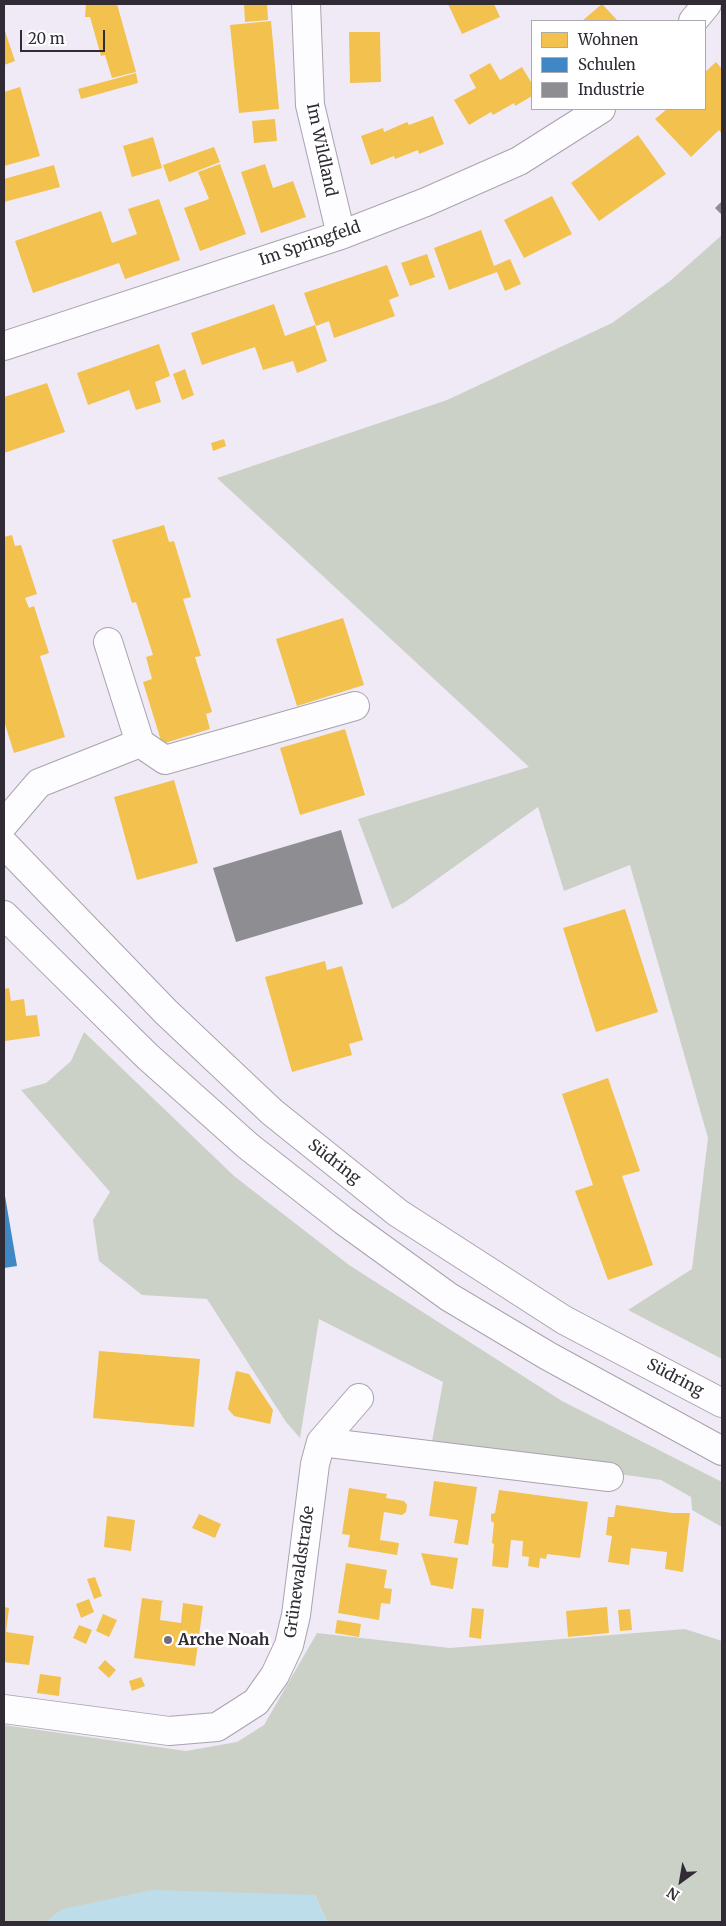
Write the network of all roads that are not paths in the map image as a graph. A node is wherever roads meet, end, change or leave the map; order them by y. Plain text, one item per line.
1 (306, 4) edge
2 (707, 4) edge
3 (694, 20) edge
4 (599, 110) edge
5 (341, 235) junction
6 (4, 346) edge
7 (108, 642) dead end
8 (355, 706) dead end
9 (140, 743) junction
10 (4, 824) edge
11 (4, 844) edge
12 (4, 915) edge
13 (359, 1398) dead end
14 (722, 1403) edge
15 (321, 1442) junction
16 (722, 1451) edge
17 (609, 1477) dead end
18 (4, 1709) edge

1 - 5 main road, Im Wildland
2 - 3 main road
4 - 5 main road, Im Springfeld
5 - 6 main road, Im Springfeld
7 - 9 main road
8 - 9 main road
9 - 10 main road
11 - 14 main road, Südring
12 - 16 main road
13 - 15 main road, Grünewaldstraße
15 - 17 main road
15 - 18 main road, Grünewaldstraße

